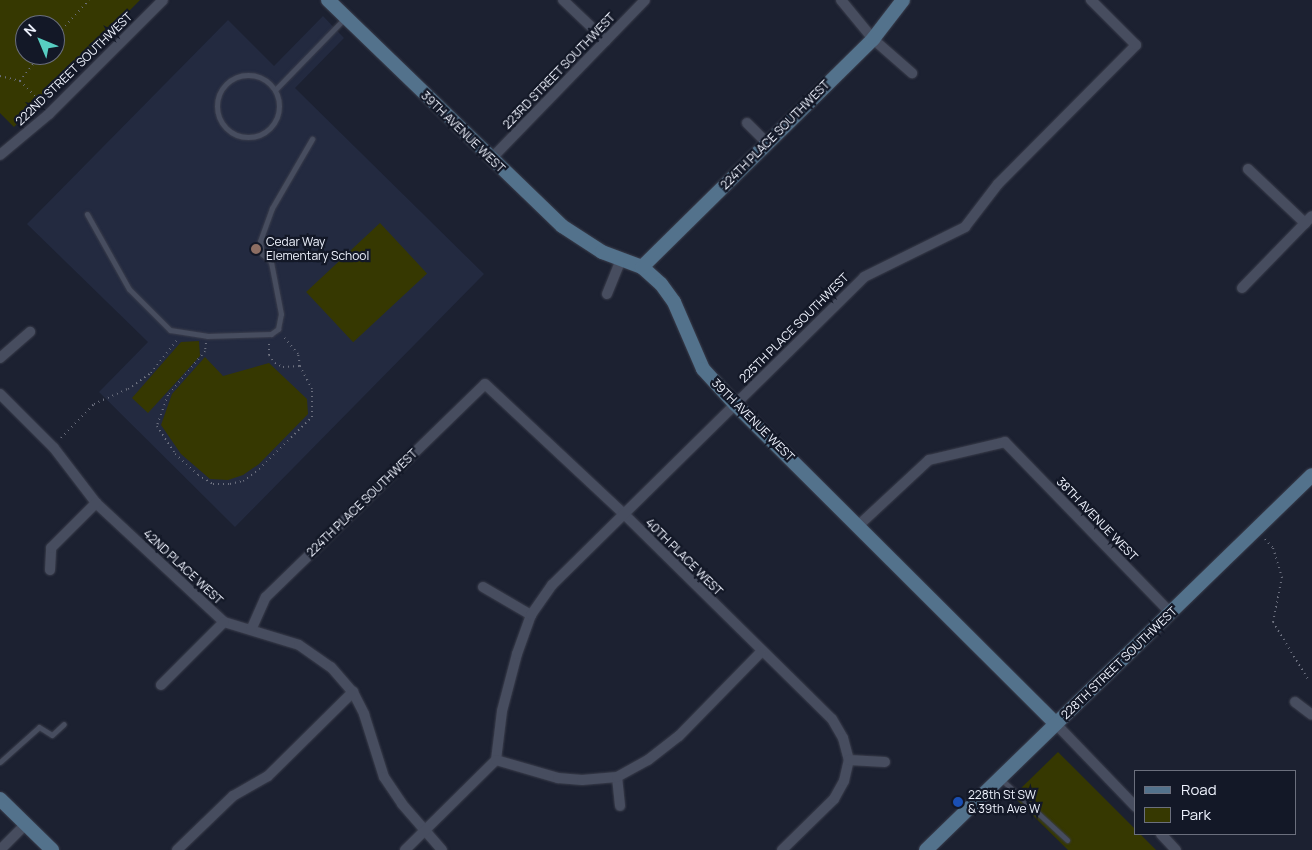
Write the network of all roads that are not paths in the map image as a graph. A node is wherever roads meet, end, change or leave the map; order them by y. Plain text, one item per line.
1 (162, 0) edge
2 (328, 0) edge
3 (563, 0) edge
4 (645, 0) edge
5 (841, 0) edge
6 (903, 0) edge
7 (1091, 0) edge
8 (346, 18) junction
9 (873, 39) junction
10 (606, 41) junction
11 (912, 73) dead end
12 (275, 90) junction
13 (747, 124) dead end
14 (312, 138) dead end
15 (767, 144) junction
16 (0, 155) edge
17 (491, 159) junction
18 (1248, 169) dead end
19 (87, 214) dead end
20 (1309, 219) edge
21 (621, 259) junction
22 (642, 267) junction
23 (1242, 288) dead end
24 (607, 294) dead end
25 (30, 332) dead end
26 (0, 358) edge
27 (485, 384) joint
28 (0, 394) edge
29 (734, 404) junction
30 (1312, 475) edge
31 (96, 503) junction
32 (622, 513) junction
33 (859, 525) junction
34 (50, 570) dead end
35 (483, 587) dead end
36 (1170, 612) junction
37 (531, 615) junction
38 (224, 622) junction
39 (251, 630) junction
40 (761, 652) junction
41 (161, 685) dead end
42 (353, 692) junction
43 (1295, 702) dead end
44 (1312, 715) edge
45 (64, 724) dead end
46 (1056, 724) junction
47 (496, 760) junction
48 (849, 760) junction
49 (0, 762) edge
50 (885, 762) dead end
51 (617, 778) junction
52 (1000, 778) junction
53 (0, 799) edge
54 (1134, 805) edge
55 (620, 806) dead end
56 (26, 824) junction
57 (424, 832) junction
58 (1162, 835) edge
59 (1067, 840) dead end
60 (0, 850) edge
61 (52, 850) edge
62 (177, 850) edge
63 (405, 850) edge
64 (442, 850) edge
65 (782, 850) edge
66 (926, 850) edge
67 (1176, 850) edge

1 - 16 street, 222ND STREET SOUTHWEST
2 - 8 street, 39TH AVENUE WEST
3 - 10 street
4 - 10 street, 223RD STREET SOUTHWEST
5 - 9 street
6 - 9 street, 224TH PLACE SOUTHWEST
7 - 29 street, 225TH PLACE SOUTHWEST
8 - 12 lane
8 - 17 street, 39TH AVENUE WEST
9 - 11 street
9 - 15 street, 224TH PLACE SOUTHWEST
10 - 17 street, 223RD STREET SOUTHWEST
12 - 12 lane
13 - 15 street
14 - 19 lane
15 - 22 street, 224TH PLACE SOUTHWEST
17 - 21 street, 39TH AVENUE WEST
18 - 20 street
20 - 23 street
21 - 22 street, 39TH AVENUE WEST
21 - 24 street
22 - 29 street, 39TH AVENUE WEST
25 - 26 street
27 - 32 street, 40TH PLACE WEST
27 - 39 street, 224TH PLACE SOUTHWEST
28 - 31 street, 42ND PLACE WEST
29 - 32 street, 225TH PLACE SOUTHWEST
29 - 33 street, 39TH AVENUE WEST
30 - 36 street, 228TH STREET SOUTHWEST
31 - 34 street
31 - 38 street, 42ND PLACE WEST
32 - 37 street, 225TH PLACE SOUTHWEST
32 - 40 street, 40TH PLACE WEST
33 - 36 street, 38TH AVENUE WEST
33 - 46 street, 39TH AVENUE WEST
35 - 37 street
36 - 46 street, 228TH STREET SOUTHWEST
37 - 47 street, 225TH PLACE SOUTHWEST
38 - 39 street, 42ND PLACE WEST
38 - 41 street
39 - 42 street, 42ND PLACE WEST
40 - 48 street, 40TH PLACE WEST
40 - 51 street
42 - 57 street, 42ND PLACE WEST
42 - 62 street
43 - 44 street
45 - 49 lane
46 - 52 street, 228TH STREET SOUTHWEST
46 - 54 street
47 - 51 street
47 - 57 street
48 - 50 street
48 - 65 street
51 - 55 street
52 - 59 lane
52 - 66 street, 228TH STREET SOUTHWEST
53 - 56 street
56 - 60 street
56 - 61 street
57 - 63 street
57 - 64 street, 42ND PLACE WEST
58 - 67 street

